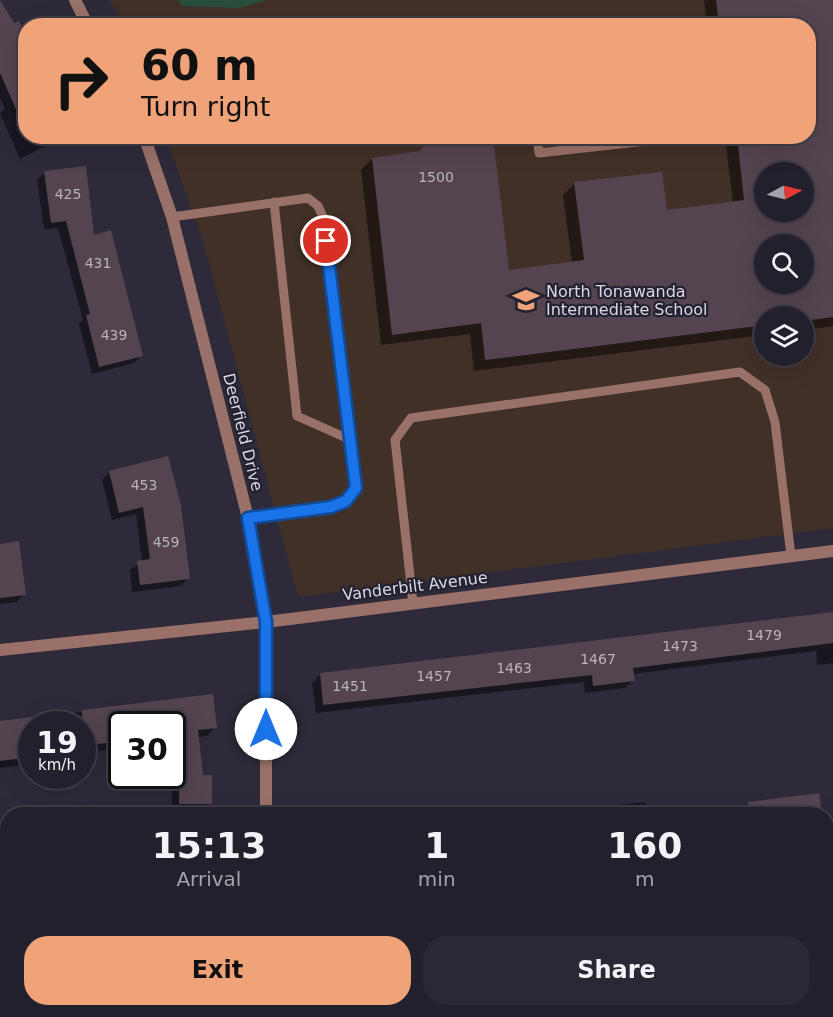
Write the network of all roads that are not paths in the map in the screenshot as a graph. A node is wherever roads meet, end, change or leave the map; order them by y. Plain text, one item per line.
1 (75, 0) edge
2 (84, 18) edge
3 (147, 144) edge
4 (538, 144) edge
5 (619, 144) edge
6 (274, 202) junction
7 (172, 217) junction
8 (351, 440) junction
9 (248, 518) junction
10 (833, 551) edge
11 (791, 556) junction
12 (413, 603) junction
13 (266, 622) junction
14 (0, 650) edge
15 (267, 807) edge

1 - 2 street
3 - 7 street, Deerfield Drive
4 - 5 lane
6 - 7 lane
6 - 8 lane
6 - 8 lane
7 - 9 street, Deerfield Drive
8 - 9 lane
9 - 13 street, Deerfield Drive
10 - 11 street, Vanderbilt Avenue
11 - 12 street, Vanderbilt Avenue
11 - 12 lane
12 - 13 street, Vanderbilt Avenue
13 - 14 street, Vanderbilt Avenue
13 - 15 street, Deerfield Drive

